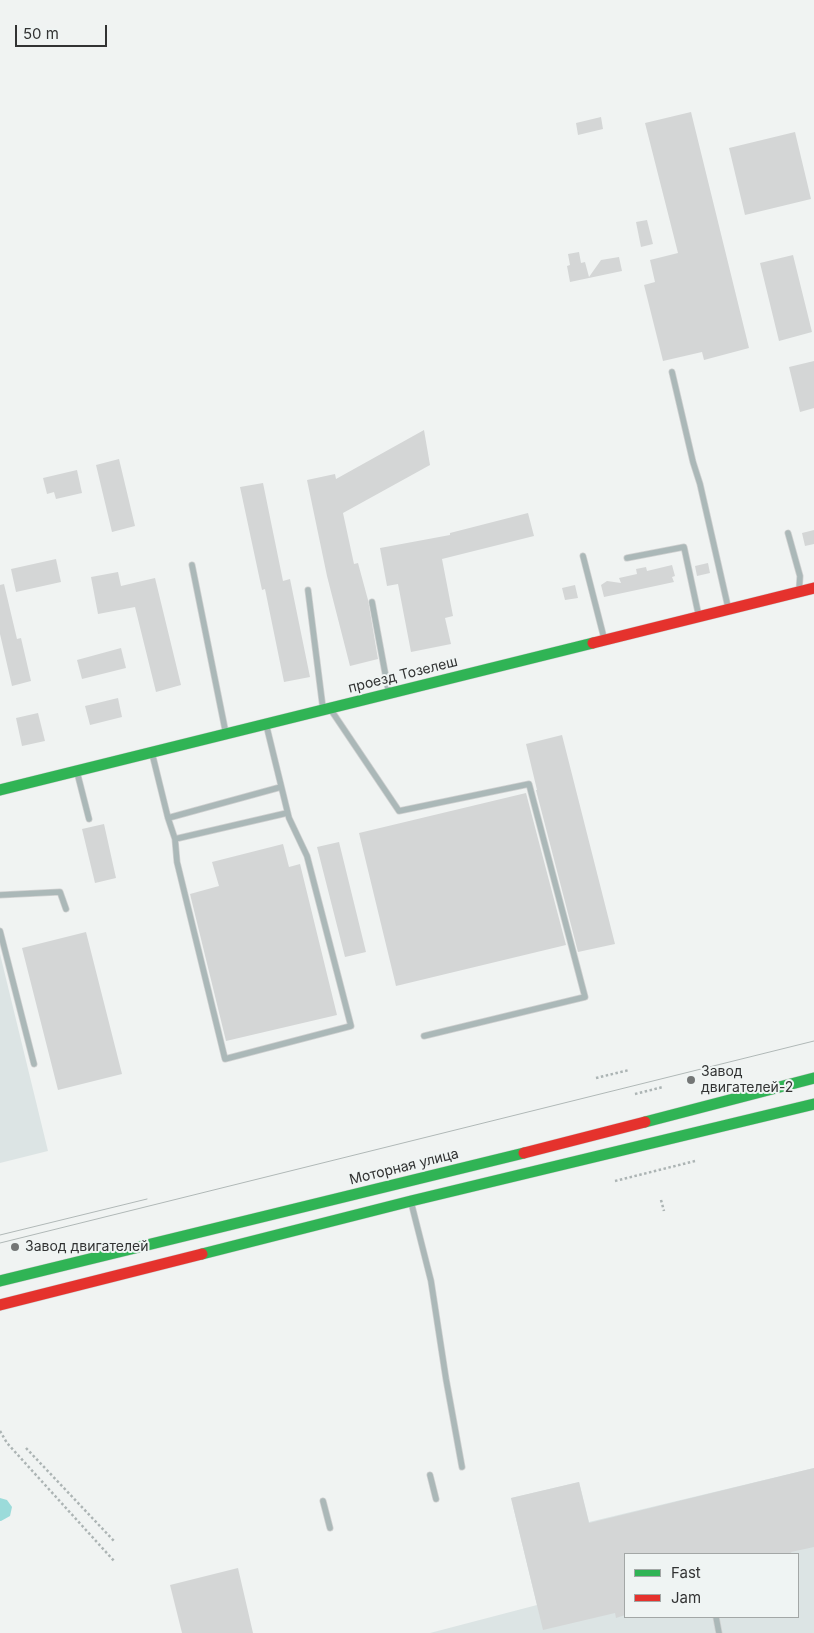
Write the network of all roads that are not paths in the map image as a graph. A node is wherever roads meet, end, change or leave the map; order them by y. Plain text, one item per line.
1 (672, 372) dead end
2 (788, 533) dead end
3 (583, 556) dead end
4 (627, 558) dead end
5 (192, 565) dead end
6 (814, 588) edge
7 (308, 590) dead end
8 (799, 592) junction
9 (372, 602) dead end
10 (728, 609) junction
11 (699, 617) junction
12 (604, 640) junction
13 (388, 694) junction
14 (326, 709) junction
15 (266, 724) junction
16 (226, 734) junction
17 (152, 753) junction
18 (76, 772) junction
19 (281, 787) junction
20 (0, 790) edge
21 (287, 813) junction
22 (168, 818) junction
23 (89, 819) dead end
24 (175, 839) junction
25 (0, 895) edge
26 (66, 909) dead end
27 (0, 931) edge
28 (424, 1036) dead end
29 (34, 1064) dead end
30 (814, 1078) edge
31 (814, 1104) edge
32 (411, 1201) junction
33 (315, 1203) junction
34 (320, 1225) junction
35 (0, 1281) edge
36 (0, 1305) edge
37 (462, 1467) dead end
38 (430, 1475) dead end
39 (436, 1499) dead end
40 (323, 1501) dead end
41 (330, 1528) dead end
42 (716, 1618) edge
43 (720, 1633) edge

1 - 10 lane
2 - 8 lane
3 - 12 lane
4 - 11 lane
5 - 16 lane
6 - 8 main road, проезд Тозелеш
7 - 14 lane
8 - 10 main road, проезд Тозелеш
9 - 13 lane
10 - 11 main road, проезд Тозелеш
11 - 12 main road, проезд Тозелеш
12 - 13 main road, проезд Тозелеш
13 - 14 main road, проезд Тозелеш
14 - 15 main road, проезд Тозелеш
14 - 28 lane
15 - 16 main road, проезд Тозелеш
15 - 19 lane
16 - 17 main road, проезд Тозелеш
17 - 18 main road, проезд Тозелеш
17 - 22 lane
18 - 20 main road, проезд Тозелеш
18 - 23 lane
19 - 21 lane
19 - 22 lane
21 - 24 lane
21 - 24 lane
22 - 24 lane
25 - 26 lane
27 - 29 lane
30 - 33 main road, Моторная улица
31 - 32 main road
32 - 34 main road
32 - 37 lane
33 - 34 main road
33 - 35 main road, Моторная улица
34 - 36 main road
38 - 39 lane
40 - 41 lane
42 - 43 lane

